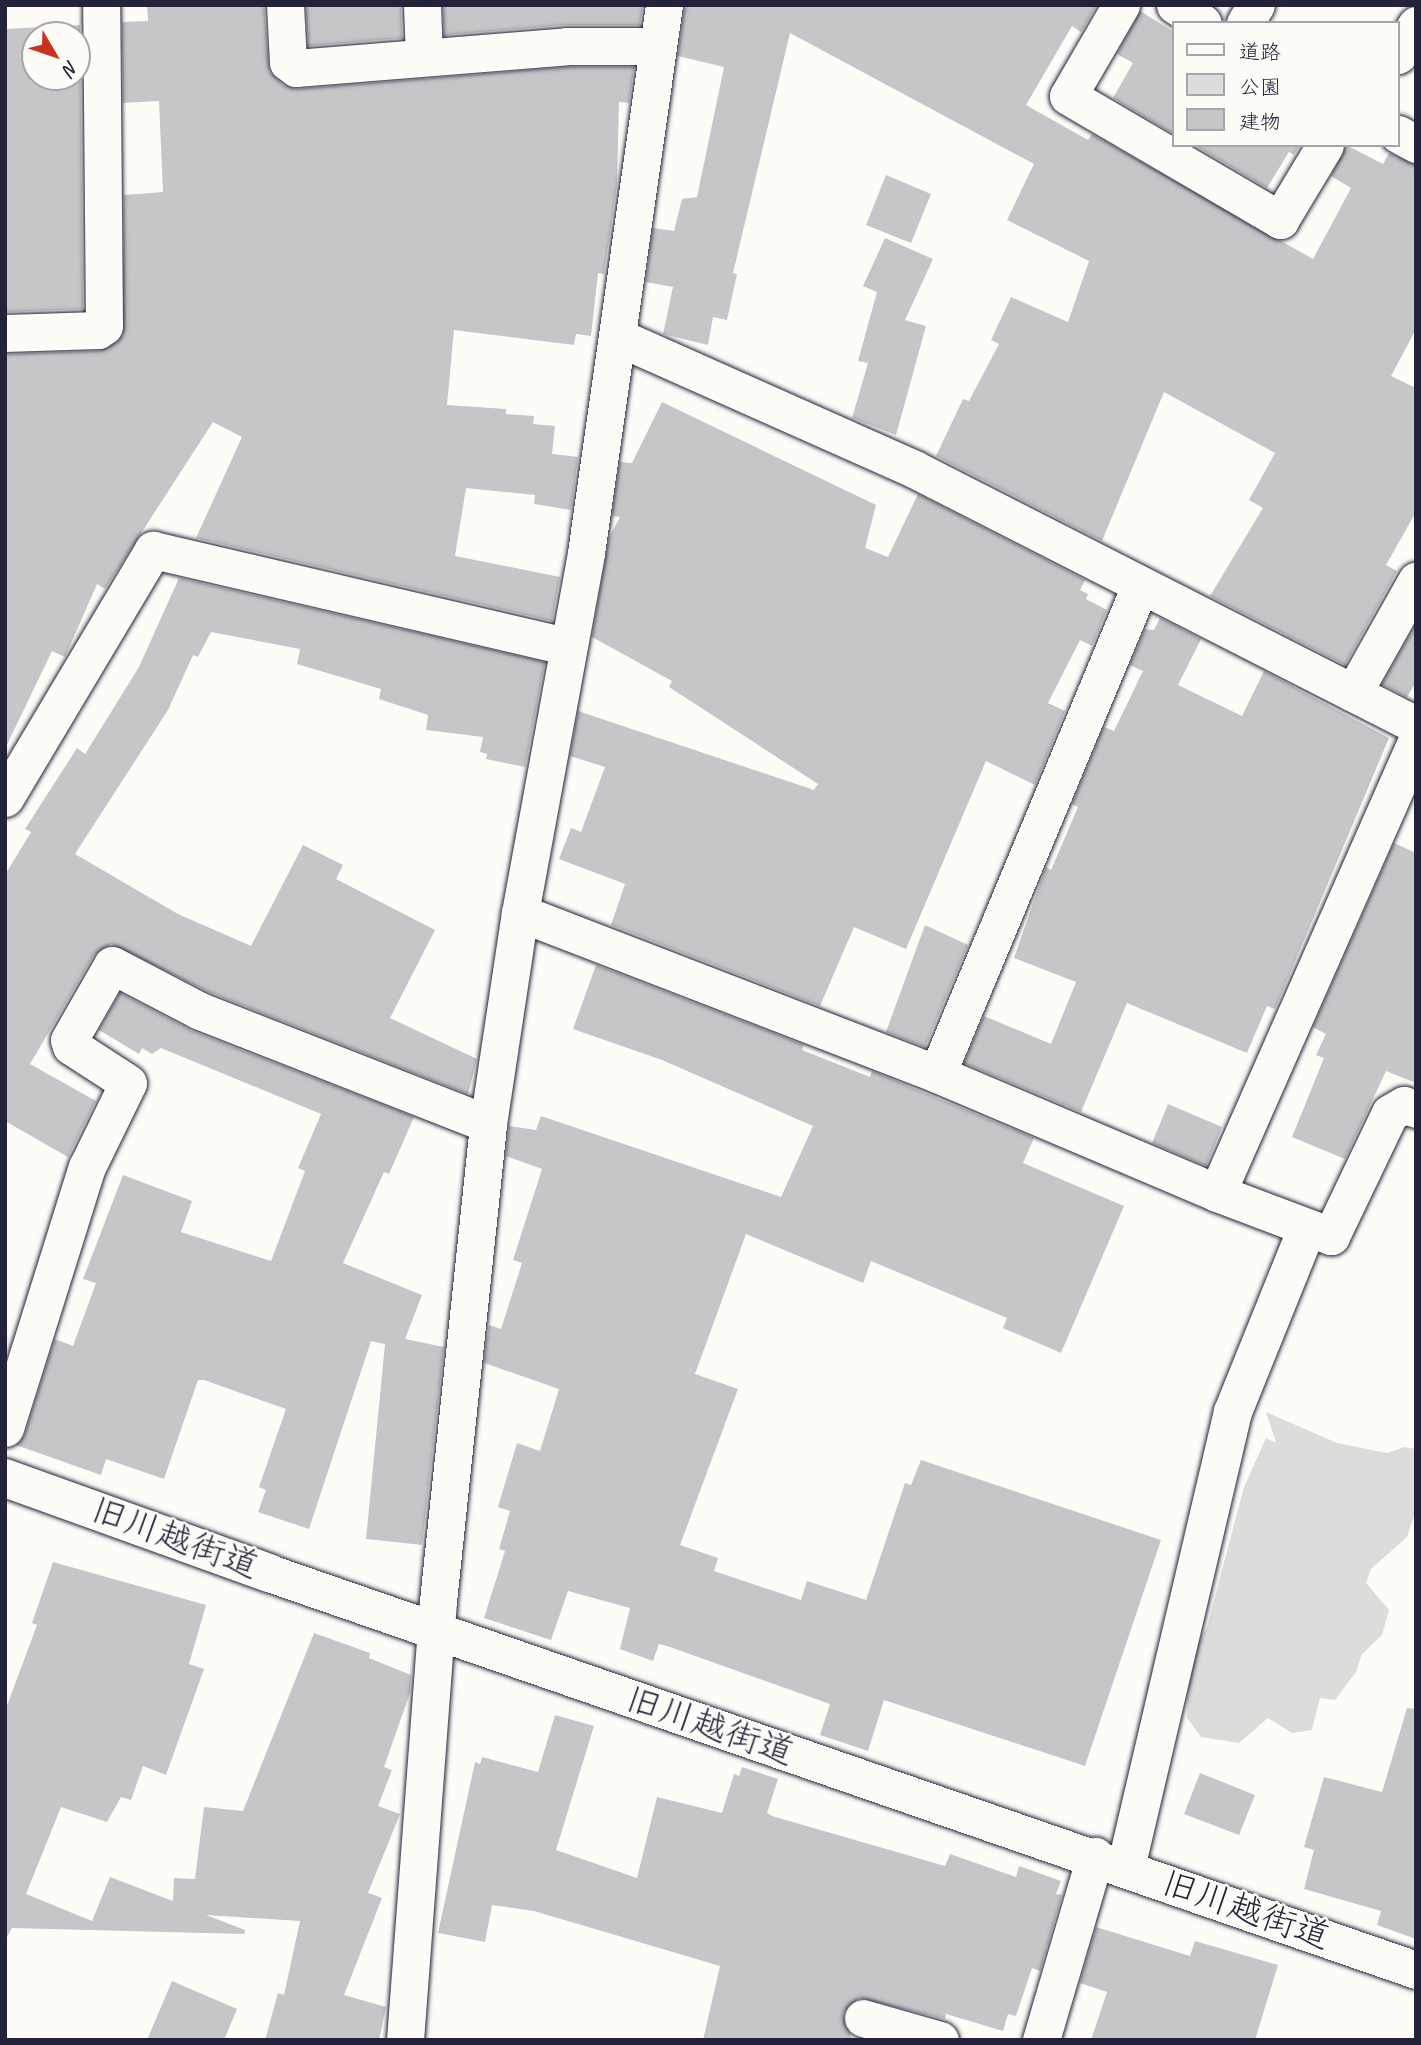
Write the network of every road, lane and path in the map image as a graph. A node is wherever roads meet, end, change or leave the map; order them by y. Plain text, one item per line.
1 (101, 5) edge
2 (285, 5) edge
3 (422, 5) edge
4 (664, 5) edge
5 (1121, 5) edge
6 (1175, 5) edge
7 (1256, 5) edge
8 (1200, 21) edge
9 (1246, 21) edge
10 (1416, 25) edge
11 (658, 47) junction
12 (1400, 52) edge
13 (424, 56) junction
14 (1400, 135) edge
15 (1416, 144) edge
16 (1324, 147) edge
17 (5, 333) edge
18 (620, 338) junction
19 (1416, 581) edge
20 (1140, 586) junction
21 (567, 646) junction
22 (1353, 693) junction
23 (1416, 725) edge
24 (1416, 741) edge
25 (5, 798) edge
26 (520, 913) junction
27 (937, 1074) junction
28 (1416, 1110) edge
29 (488, 1124) junction
30 (1217, 1193) junction
31 (1307, 1229) junction
32 (5, 1428) edge
33 (5, 1478) edge
34 (269, 1573) joint
35 (436, 1634) junction
36 (1111, 1862) junction
37 (1416, 1970) edge
38 (863, 2018) dead end
39 (405, 2040) edge
40 (940, 2040) edge
41 (1041, 2040) edge

1 - 17 street
2 - 13 street
3 - 13 street
4 - 11 street
5 - 16 street
6 - 8 street
7 - 9 street
10 - 12 street
11 - 13 street
11 - 18 street
14 - 15 street
18 - 20 street
18 - 21 street
19 - 22 street
20 - 22 street
20 - 27 street
21 - 25 street
21 - 26 street
22 - 23 street
24 - 30 street
26 - 27 street
26 - 29 street
27 - 30 street
28 - 31 street
29 - 32 street
29 - 35 street
30 - 31 street
31 - 36 street
33 - 34 street, 旧川越街道
34 - 35 street, 旧川越街道
35 - 36 street, 旧川越街道
35 - 39 street
36 - 37 street, 旧川越街道
36 - 41 street
38 - 40 street

